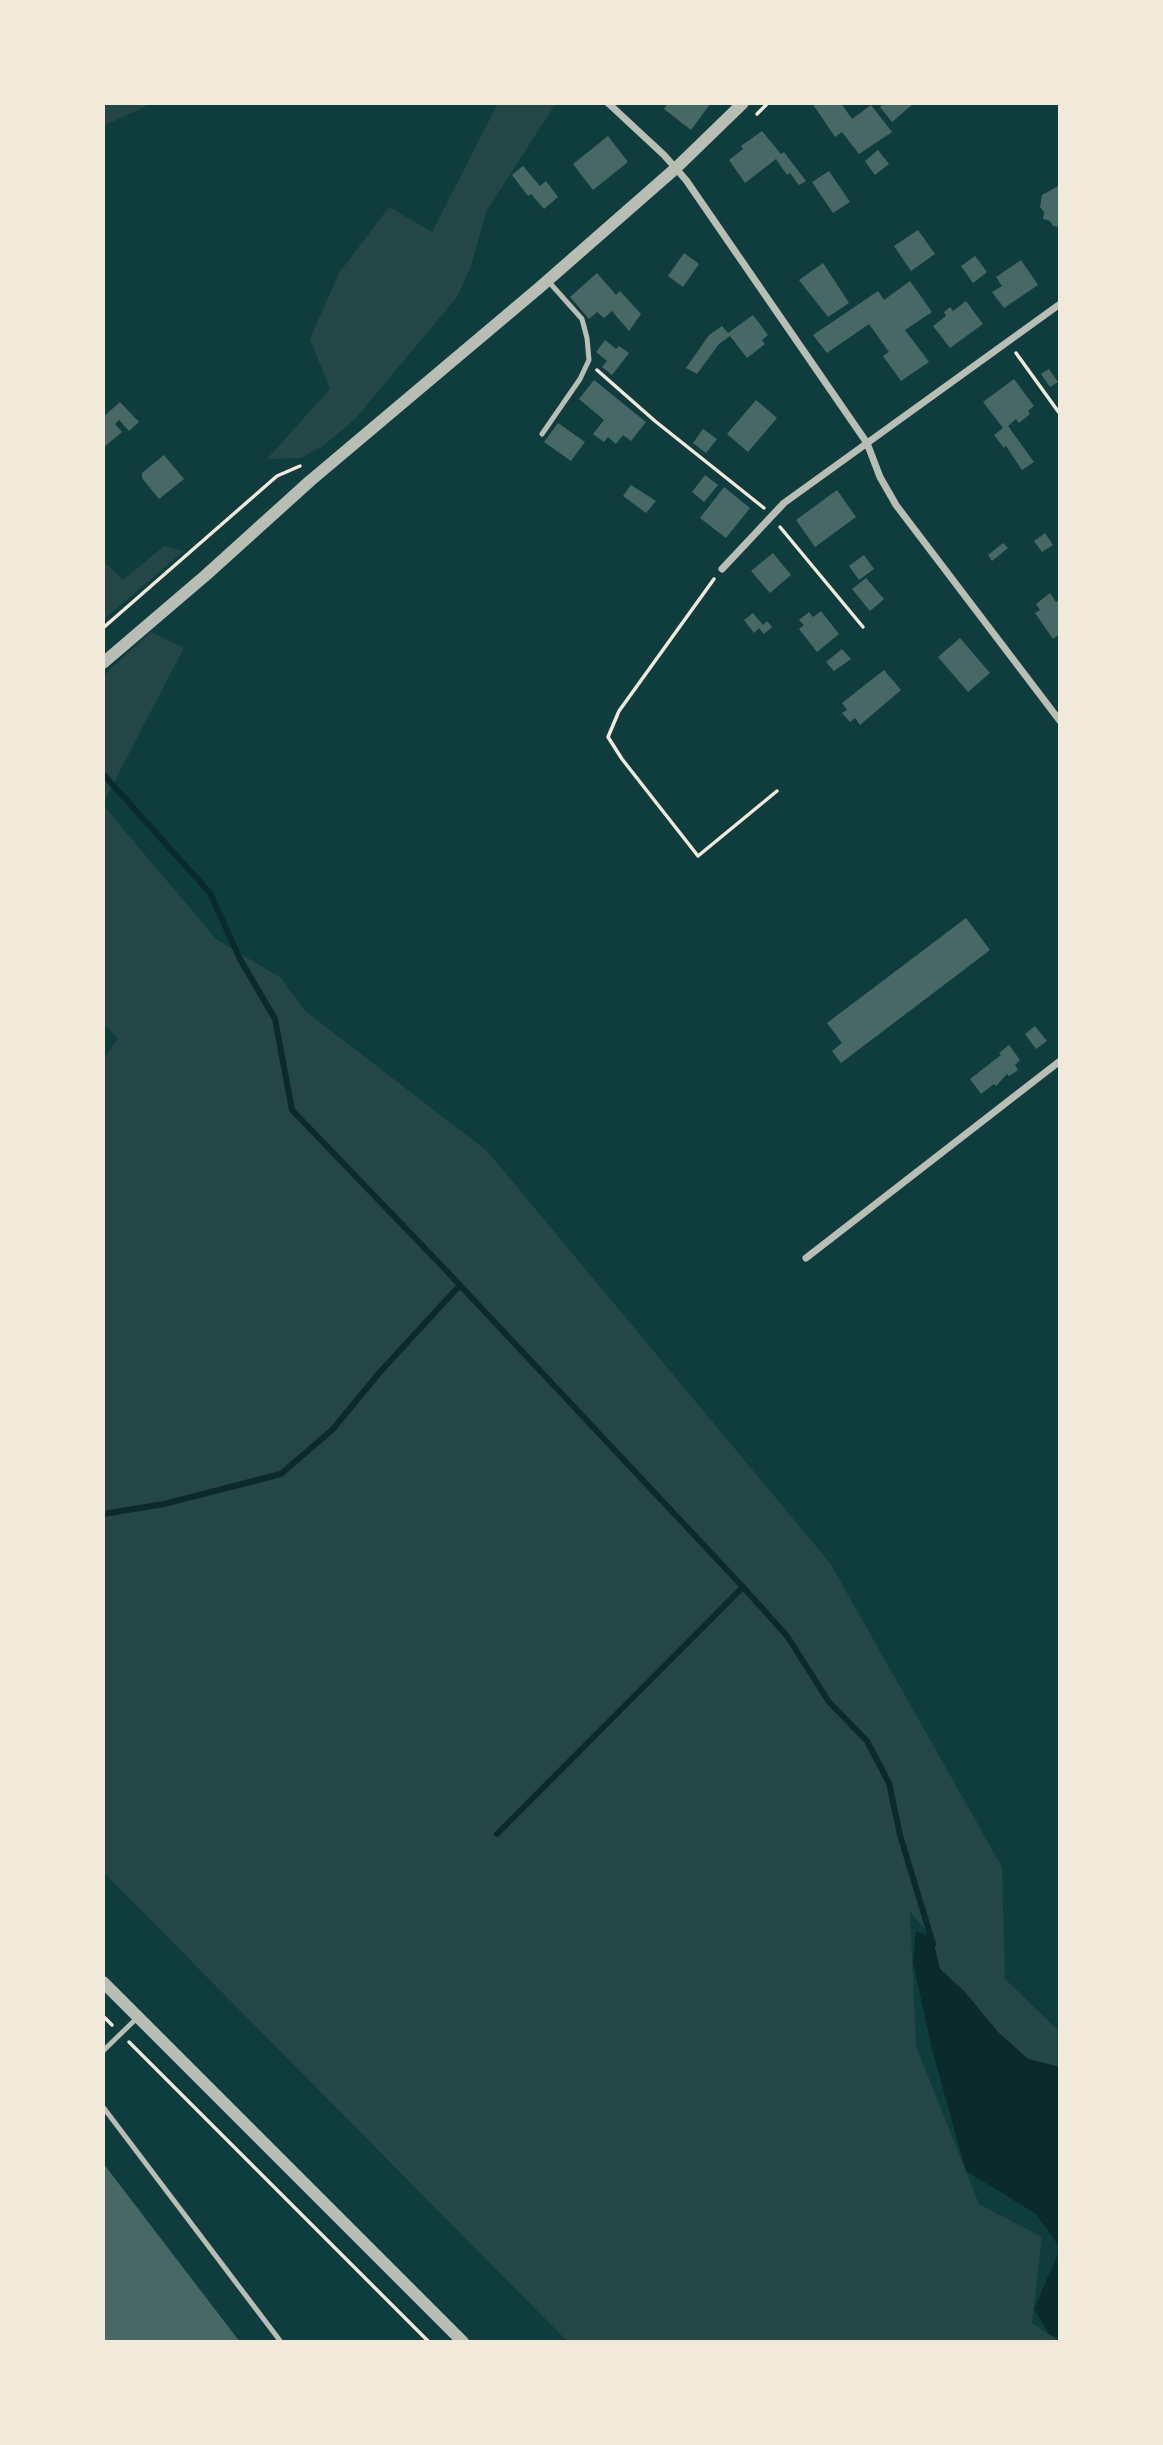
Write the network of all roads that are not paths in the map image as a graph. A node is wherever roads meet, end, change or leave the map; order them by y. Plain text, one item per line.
1 (608, 103) edge
2 (743, 103) edge
3 (676, 168) junction
4 (548, 280) junction
5 (1060, 304) edge
6 (542, 434) dead end
7 (867, 443) junction
8 (722, 569) road end
9 (103, 663) edge
10 (1060, 721) edge
11 (1060, 1061) edge
12 (806, 1258) dead end
13 (103, 1982) edge
14 (138, 2017) junction
15 (103, 2051) edge
16 (103, 2107) edge
17 (281, 2342) edge
18 (463, 2342) edge

1 - 3 street
2 - 3 street
3 - 4 street
3 - 7 street
4 - 6 lane
4 - 9 street
5 - 7 street
7 - 8 street
7 - 10 street
11 - 12 street
13 - 14 street
14 - 15 lane
14 - 18 street
16 - 17 lane

